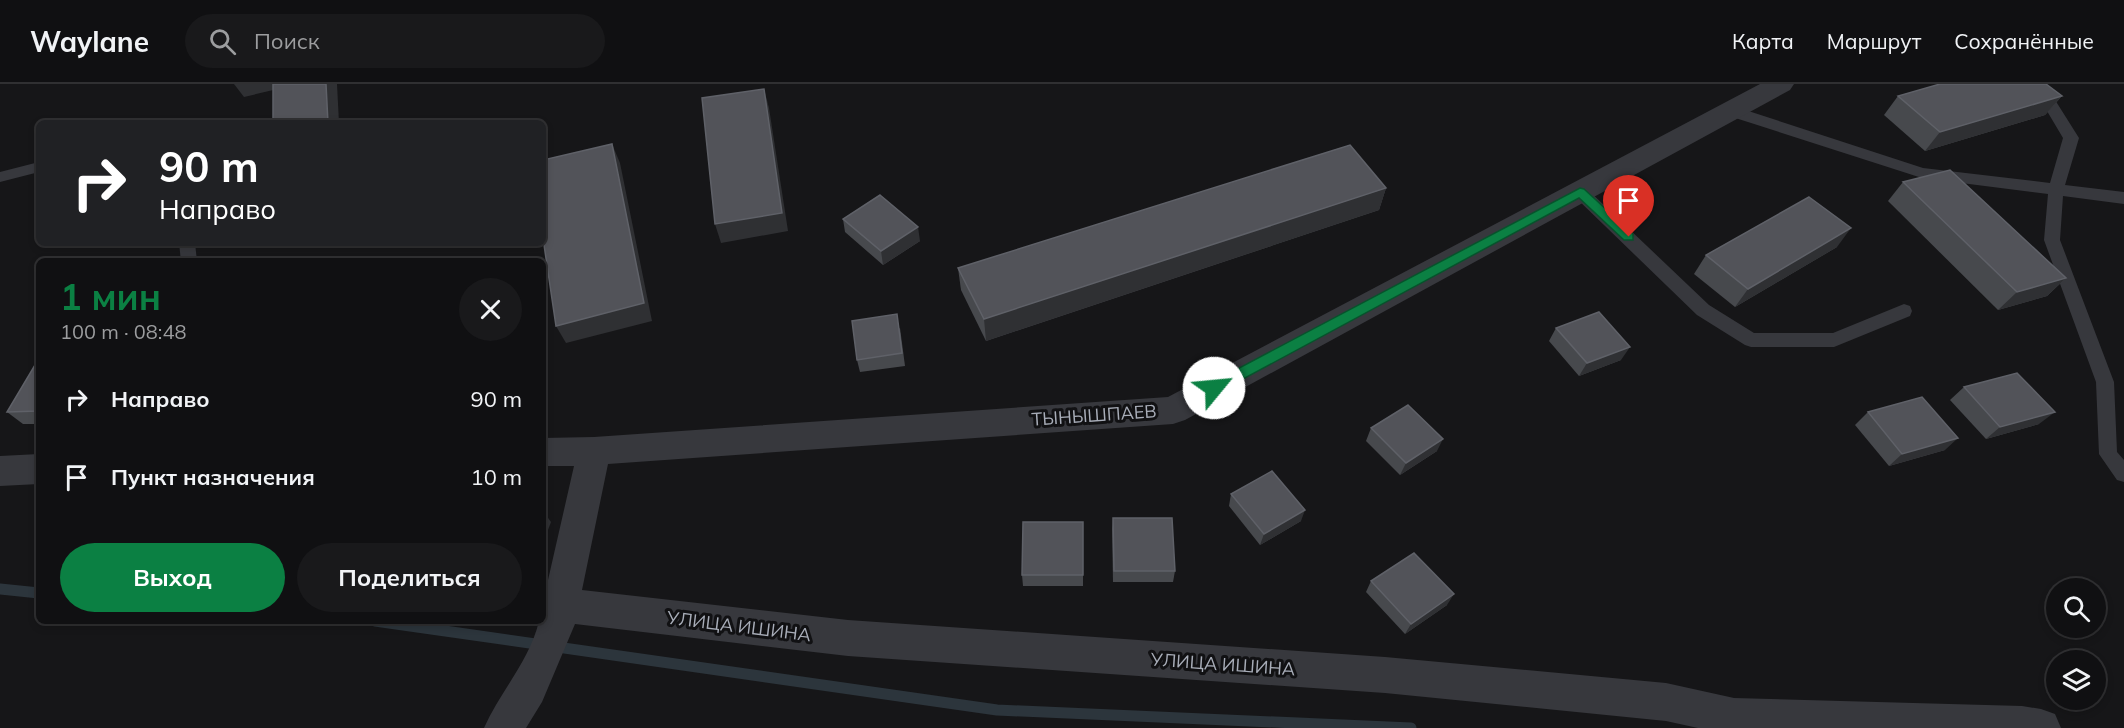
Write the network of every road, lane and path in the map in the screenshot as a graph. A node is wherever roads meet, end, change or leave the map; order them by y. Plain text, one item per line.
1 (1781, 84) edge
2 (2038, 84) edge
3 (1731, 111) junction
4 (36, 168) edge
5 (0, 177) edge
6 (2056, 190) junction
7 (1580, 192) junction
8 (2124, 198) edge
9 (1904, 312) dead end
10 (2124, 381) edge
11 (2106, 382) junction
12 (594, 451) junction
13 (546, 452) edge
14 (36, 469) edge
15 (0, 471) edge
16 (2124, 474) edge
17 (559, 619) junction
18 (1735, 723) edge
19 (504, 728) edge
20 (2041, 728) edge

1 - 3 street, ТЫНЫШПАЕВ
2 - 6 lane
3 - 6 lane
3 - 7 street, ТЫНЫШПАЕВ
4 - 5 lane
6 - 8 lane
6 - 11 lane
7 - 9 lane
7 - 12 street, ТЫНЫШПАЕВ
10 - 11 lane
11 - 16 lane
12 - 13 street, ТЫНЫШПАЕВ
12 - 17 street
14 - 15 street
17 - 18 street, УЛИЦА ИШИНА
17 - 19 street
18 - 20 street, УЛИЦА ИШИНА

